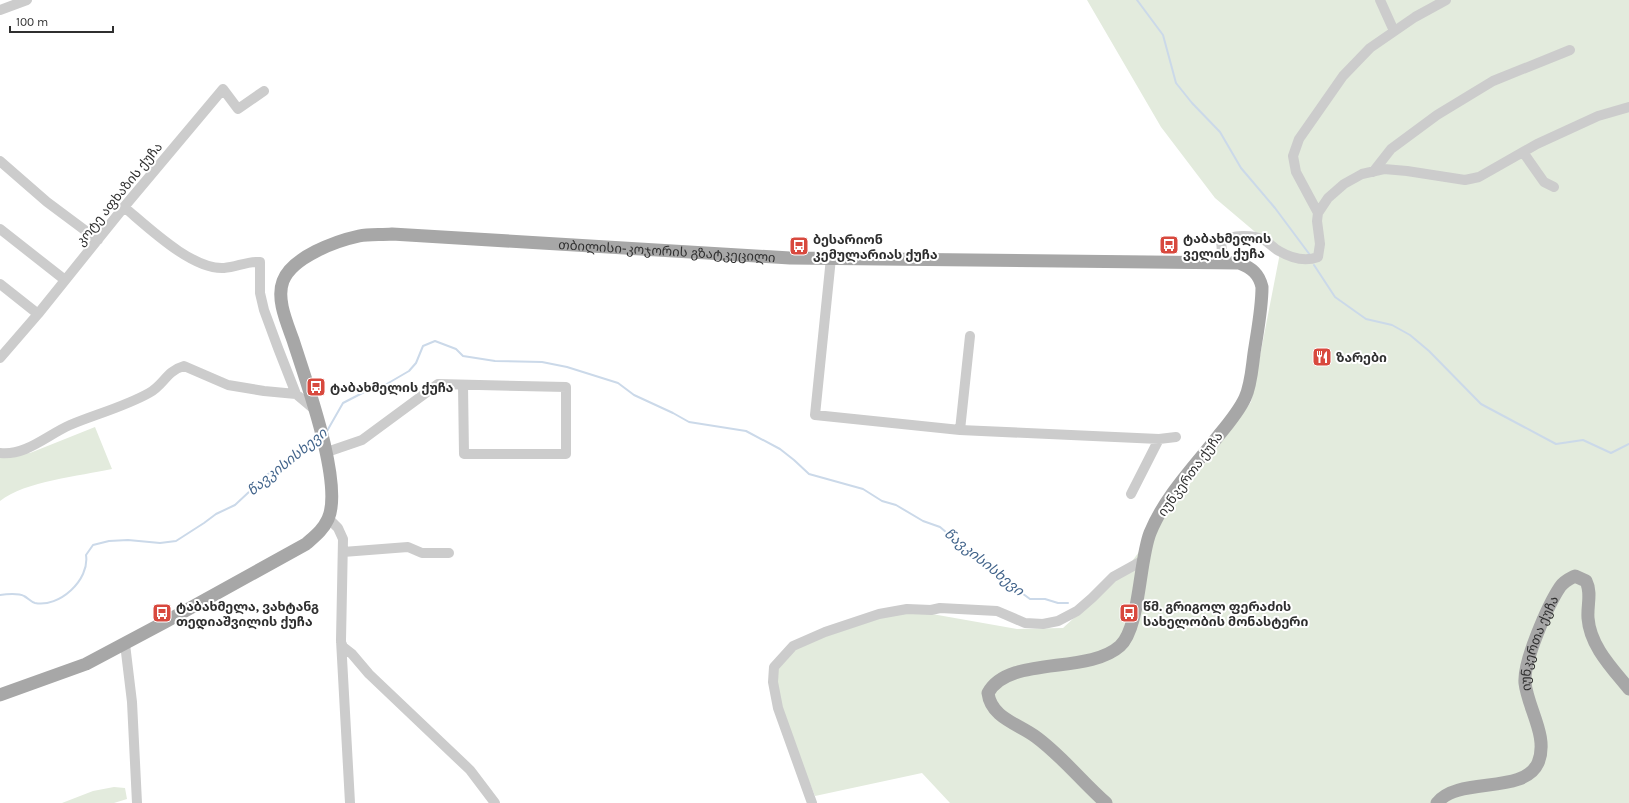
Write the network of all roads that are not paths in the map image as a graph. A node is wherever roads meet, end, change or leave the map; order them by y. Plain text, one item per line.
1 (27, 0) edge
2 (1380, 0) edge
3 (1446, 0) edge
4 (0, 10) edge
5 (1394, 31) junction
6 (1570, 50) dead end
7 (264, 91) dead end
8 (1629, 107) edge
9 (1523, 152) junction
10 (0, 161) edge
11 (1374, 172) junction
12 (1554, 187) dead end
13 (124, 207) junction
14 (1318, 213) junction
15 (0, 229) edge
16 (98, 240) junction
17 (831, 258) junction
18 (1222, 262) junction
19 (65, 280) junction
20 (0, 284) edge
21 (38, 314) junction
22 (970, 336) dead end
23 (0, 358) edge
24 (463, 385) junction
25 (296, 394) junction
26 (315, 410) junction
27 (960, 430) junction
28 (1176, 437) dead end
29 (1159, 439) junction
30 (324, 440) junction
31 (0, 453) edge
32 (1131, 494) dead end
33 (328, 518) junction
34 (343, 552) junction
35 (449, 552) dead end
36 (1142, 561) junction
37 (341, 640) junction
38 (125, 644) junction
39 (1629, 689) edge
40 (0, 695) edge
41 (137, 803) edge
42 (350, 803) edge
43 (495, 803) edge
44 (812, 803) edge
45 (1106, 803) edge
46 (1437, 803) edge

1 - 4 street
2 - 5 street
3 - 5 street
5 - 14 street
6 - 11 street
7 - 13 street, კოტე აფხაზის ქუჩა
8 - 9 street
9 - 11 street
9 - 12 street
10 - 16 street
11 - 14 street
13 - 16 street, კოტე აფხაზის ქუჩა
13 - 25 street
14 - 18 street
15 - 19 street
16 - 19 street, კოტე აფხაზის ქუჩა
17 - 18 main road, თბილისი-კოჯორის გზატკეცილი
17 - 26 main road, თბილისი-კოჯორის გზატკეცილი
17 - 27 street
18 - 36 main road, იუნკერთა ქუჩა
19 - 21 street, კოტე აფხაზის ქუჩა
20 - 21 street
21 - 23 street, კოტე აფხაზის ქუჩა
22 - 27 street
24 - 24 street
24 - 30 street
25 - 26 street
25 - 31 street
26 - 30 main road, თბილისი-კოჯორის გზატკეცილი
27 - 29 street
28 - 29 street
29 - 32 street
30 - 33 main road, თბილისი-კოჯორის გზატკეცილი
33 - 34 street
33 - 38 main road, თბილისი-კოჯორის გზატკეცილი
34 - 35 street
34 - 37 street
36 - 44 street
36 - 45 main road, იუნკერთა ქუჩა
37 - 42 street
37 - 43 street
38 - 40 main road, თბილისი-კოჯორის გზატკეცილი
38 - 41 street
39 - 46 main road, იუნკერთა ქუჩა

